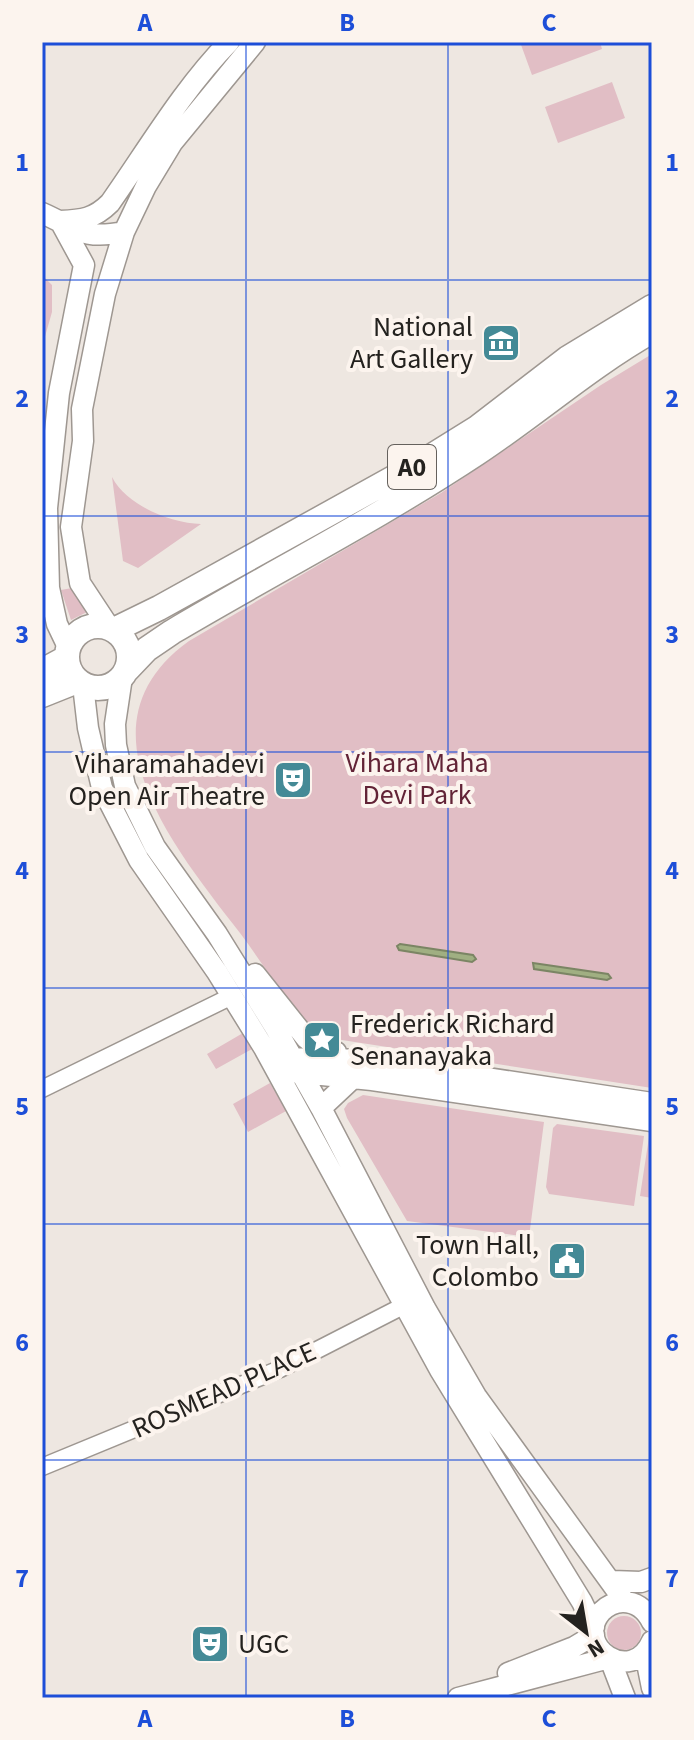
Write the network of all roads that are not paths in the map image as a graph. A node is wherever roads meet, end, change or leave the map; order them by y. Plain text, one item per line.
1 (229, 42) edge
2 (255, 42) edge
3 (198, 80) junction
4 (201, 107) junction
5 (51, 217) edge
6 (124, 232) junction
7 (84, 265) junction
8 (111, 273) junction
9 (652, 307) edge
10 (652, 331) edge
11 (112, 629) junction
12 (67, 652) junction
13 (42, 671) edge
14 (124, 674) junction
15 (80, 683) junction
16 (42, 695) edge
17 (217, 934) junction
18 (232, 996) junction
19 (368, 1060) junction
20 (296, 1063) junction
21 (274, 1067) junction
22 (353, 1078) junction
23 (42, 1089) edge
24 (652, 1103) edge
25 (321, 1108) junction
26 (652, 1121) edge
27 (403, 1306) junction
28 (42, 1467) edge
29 (652, 1578) edge
30 (612, 1581) junction
31 (652, 1595) edge
32 (628, 1602) junction
33 (652, 1622) edge
34 (594, 1631) junction
35 (649, 1647) edge
36 (610, 1658) junction
37 (652, 1688) edge
38 (464, 1696) edge
39 (625, 1698) edge

1 - 3 main road
2 - 4 main road
3 - 4 main road
3 - 5 main road
4 - 6 main road
5 - 6 main road
5 - 7 main road
6 - 8 main road
7 - 8 main road
7 - 12 main road
8 - 11 main road
9 - 11 highway, A0
10 - 14 highway, A0
11 - 12 highway, A0
11 - 14 highway
12 - 13 highway, A0
12 - 15 highway
14 - 15 highway
14 - 17 main road
15 - 16 highway
15 - 18 main road
17 - 19 main road
17 - 20 main road
18 - 21 main road
18 - 23 street
19 - 20 main road
19 - 24 main road
20 - 21 main road
20 - 22 main road
20 - 25 main road
21 - 27 main road
22 - 25 main road
22 - 26 main road
25 - 30 main road
27 - 28 street, ROSMEAD PLACE
27 - 34 main road
29 - 30 main road
30 - 32 main road
31 - 32 main road
32 - 33 main road
32 - 34 main road
34 - 36 main road
34 - 38 main road
35 - 36 main road
35 - 37 main road
36 - 38 main road
36 - 39 main road

